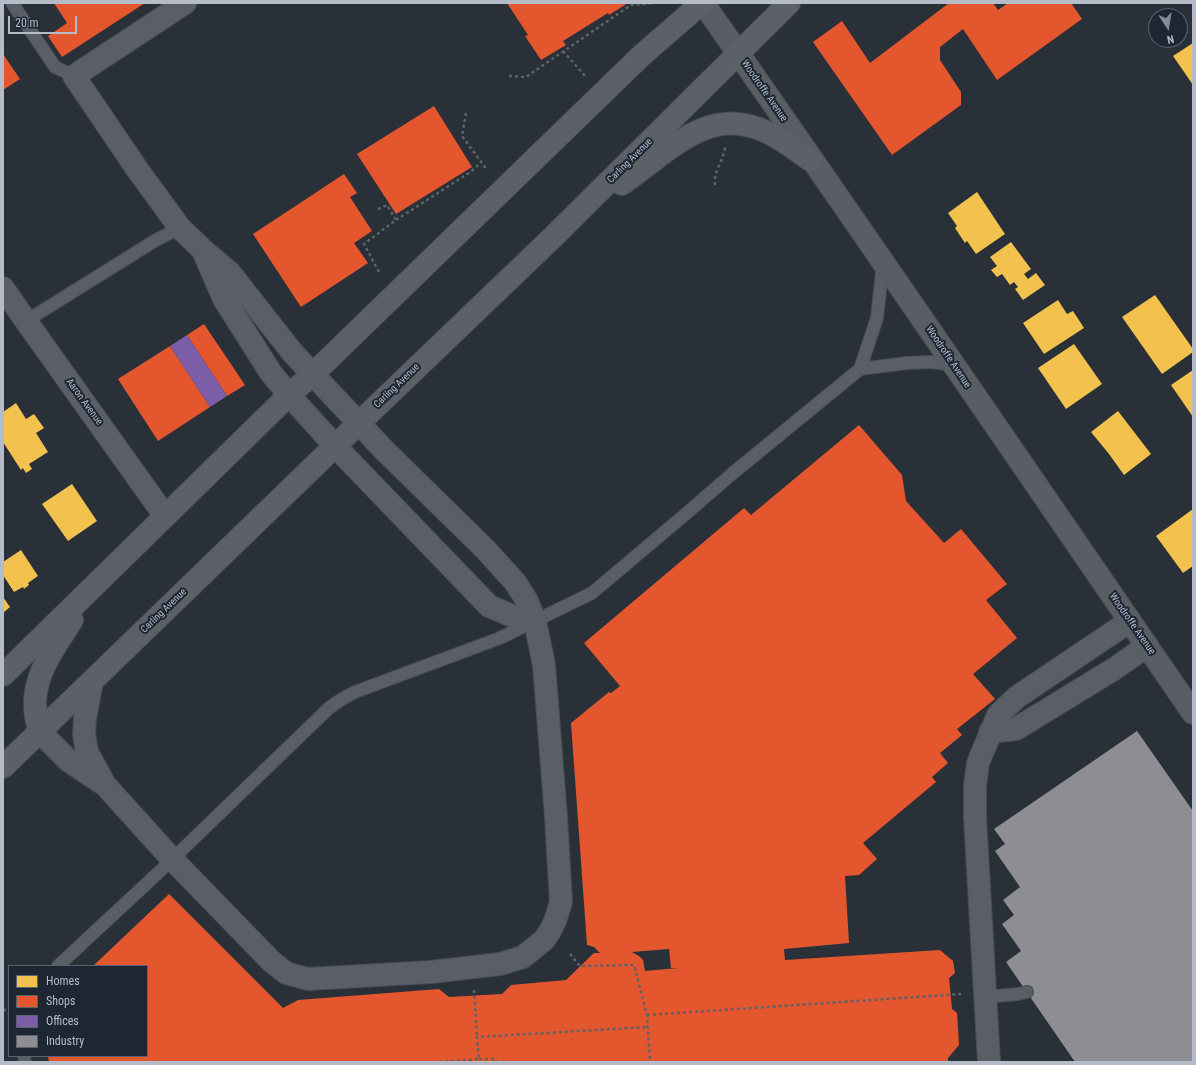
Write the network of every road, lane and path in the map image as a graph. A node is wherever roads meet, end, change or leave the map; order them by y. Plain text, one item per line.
1 (12, 3) edge
2 (185, 3) edge
3 (654, 3) edge
4 (702, 3) edge
5 (789, 3) edge
6 (563, 52) junction
7 (738, 53) junction
8 (74, 76) junction
9 (509, 76) dead end
10 (584, 76) dead end
11 (466, 113) dead end
12 (725, 146) dead end
13 (812, 161) junction
14 (481, 163) junction
15 (486, 170) dead end
16 (715, 185) dead end
17 (378, 209) dead end
18 (396, 220) junction
19 (180, 228) junction
20 (553, 237) junction
21 (203, 250) junction
22 (883, 261) junction
23 (379, 272) dead end
24 (3, 288) edge
25 (26, 322) junction
26 (954, 365) junction
27 (860, 369) junction
28 (313, 374) junction
29 (289, 395) junction
30 (359, 423) junction
31 (335, 446) junction
32 (165, 516) junction
33 (91, 590) junction
34 (535, 621) junction
35 (1130, 621) junction
36 (1147, 646) junction
37 (8, 669) edge
38 (92, 682) junction
39 (1193, 713) edge
40 (40, 732) junction
41 (990, 732) junction
42 (3, 767) edge
43 (105, 785) junction
44 (172, 859) junction
45 (570, 954) dead end
46 (59, 965) edge
47 (473, 986) dead end
48 (1026, 992) dead end
49 (961, 994) dead end
50 (986, 997) junction
51 (647, 1015) junction
52 (648, 1027) junction
53 (477, 1037) junction
54 (479, 1059) junction
55 (439, 1062) edge
56 (496, 1062) edge
57 (650, 1062) edge
58 (989, 1062) edge

1 - 8 lane
2 - 8 street
3 - 6 path
4 - 7 main road, Woodroffe Avenue
4 - 28 main road
5 - 7 main road, Carling Avenue
6 - 9 path
6 - 10 path
7 - 13 main road, Woodroffe Avenue
7 - 20 main road, Carling Avenue
8 - 19 street
11 - 14 path
12 - 16 path
13 - 20 main road
13 - 22 main road, Woodroffe Avenue
14 - 15 path
14 - 18 path
17 - 18 path
18 - 23 path
19 - 21 street
19 - 25 lane
20 - 30 main road, Carling Avenue
21 - 28 street
21 - 29 street
22 - 26 main road, Woodroffe Avenue
22 - 27 lane
24 - 25 street, Aaron Avenue
25 - 32 street, Aaron Avenue
26 - 27 lane
26 - 35 main road, Woodroffe Avenue
27 - 34 lane
28 - 29 main road
28 - 30 street
29 - 31 street
29 - 32 main road
30 - 31 main road, Carling Avenue
30 - 34 street
31 - 34 street
31 - 38 main road, Carling Avenue
32 - 33 main road
33 - 37 main road
33 - 40 main road
34 - 44 lane
34 - 44 street
35 - 36 main road, Woodroffe Avenue
35 - 41 street
36 - 39 main road, Woodroffe Avenue
36 - 41 street
38 - 40 main road, Carling Avenue
38 - 43 street
40 - 42 main road, Carling Avenue
40 - 43 street
41 - 50 street
43 - 44 street
44 - 46 lane
45 - 51 path
47 - 53 path
48 - 50 lane
49 - 51 path
50 - 58 street
51 - 52 path
52 - 53 path
52 - 57 path
53 - 54 path
54 - 55 path
54 - 56 path

